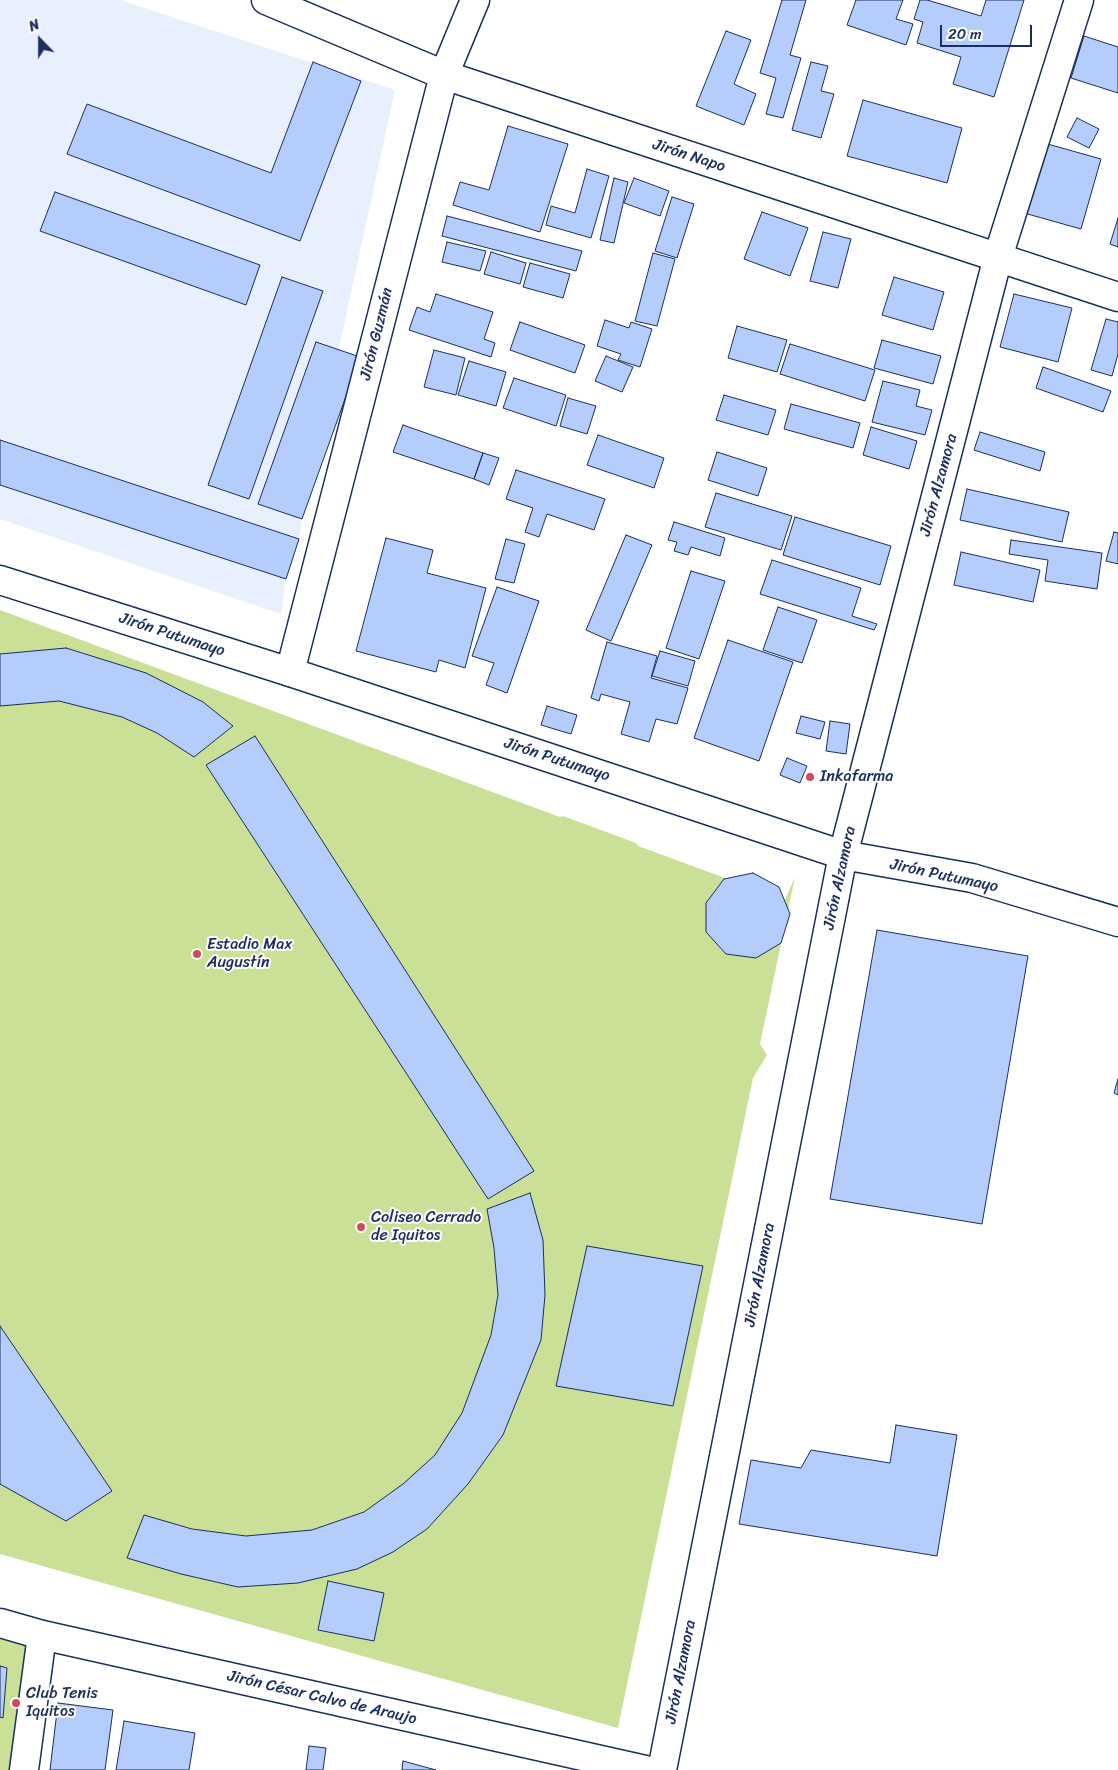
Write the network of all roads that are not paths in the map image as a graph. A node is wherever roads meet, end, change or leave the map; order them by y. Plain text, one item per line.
1 (266, 0) edge
2 (475, 0) edge
3 (1079, 0) edge
4 (444, 75) junction
5 (998, 257) junction
6 (1118, 297) edge
7 (0, 580) edge
8 (290, 672) junction
9 (843, 856) junction
10 (1118, 922) edge
11 (0, 1624) edge
12 (42, 1635) junction
13 (24, 1770) edge
14 (645, 1770) edge
15 (662, 1770) edge

1 - 4 street, Jirón Napo
2 - 4 street, Jirón Guzmán
3 - 5 street, Jirón Alzamora
4 - 5 street, Jirón Napo
4 - 8 street, Jirón Guzmán
5 - 6 street, Jirón Napo
5 - 9 street, Jirón Alzamora
7 - 8 street, Jirón Putumayo
8 - 9 street, Jirón Putumayo
9 - 10 street, Jirón Putumayo
9 - 15 street, Jirón Alzamora
11 - 12 street, Jirón César Calvo de Araujo
12 - 13 street
12 - 14 street, Jirón César Calvo de Araujo

